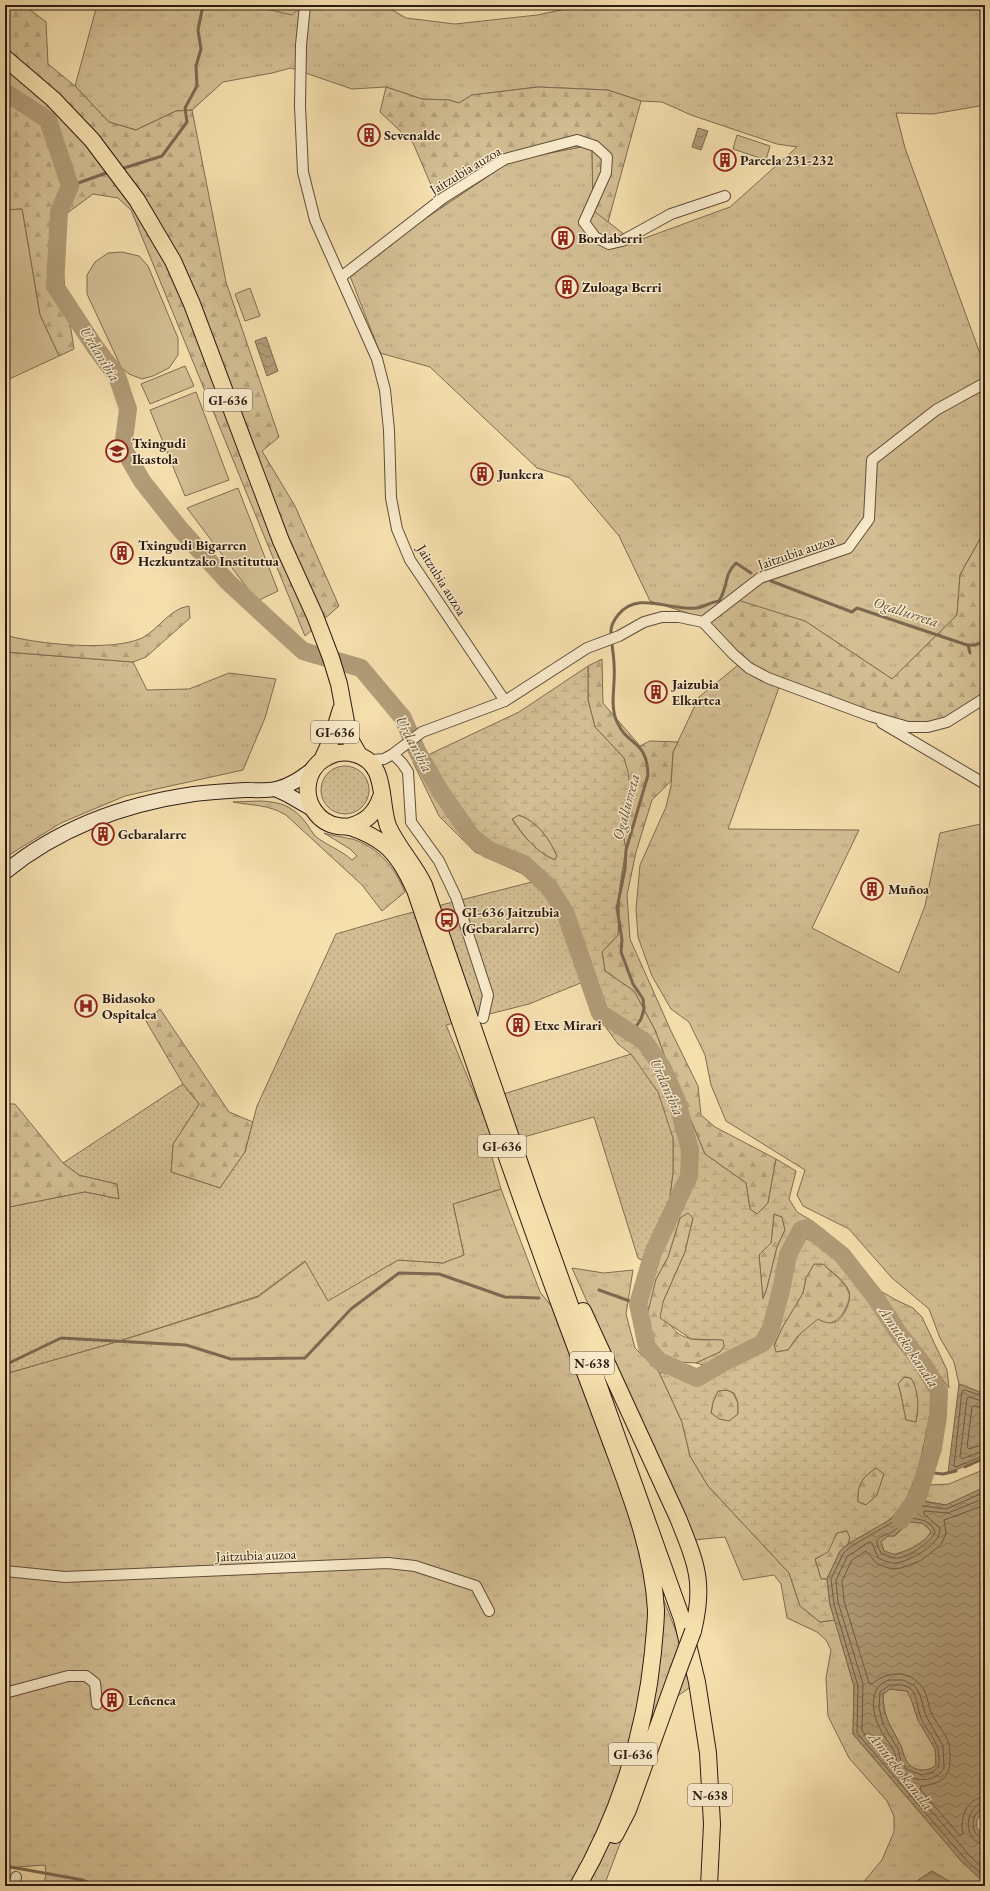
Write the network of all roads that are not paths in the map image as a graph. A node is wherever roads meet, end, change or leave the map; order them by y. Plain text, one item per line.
1 (305, 5) edge
2 (5, 58) edge
3 (725, 196) dead end
4 (341, 277) junction
5 (985, 383) edge
6 (703, 622) junction
7 (985, 698) edge
8 (342, 701) junction
9 (505, 701) junction
10 (870, 716) junction
11 (394, 753) junction
12 (362, 756) junction
13 (317, 764) junction
14 (380, 776) junction
15 (985, 784) edge
16 (275, 790) junction
17 (381, 797) junction
18 (314, 810) junction
19 (348, 827) junction
20 (11, 865) edge
21 (5, 872) edge
22 (483, 1018) dead end
23 (530, 1193) junction
24 (629, 1490) junction
25 (652, 1534) junction
26 (5, 1571) edge
27 (489, 1611) dead end
28 (5, 1693) edge
29 (97, 1704) dead end
30 (578, 1886) edge
31 (583, 1886) edge
32 (709, 1886) edge

1 - 4 street, Jaitzubia auzoa
2 - 8 main road, GI-636
3 - 4 street, Jaitzubia auzoa
4 - 9 street, Jaitzubia auzoa
5 - 6 street, Jaitzubia auzoa
6 - 9 street
6 - 10 street
7 - 10 street
8 - 12 main road, GI-636
8 - 13 main road, GI-636
9 - 11 street
10 - 15 street
11 - 12 street
11 - 14 street
11 - 22 street
12 - 13 main road, GI-636
12 - 14 main road, GI-636
13 - 16 street
13 - 18 main road, GI-636
14 - 17 main road, GI-636
16 - 18 street
16 - 20 street
17 - 19 main road
17 - 23 main road, GI-636
18 - 19 main road, GI-636
19 - 24 main road, GI-636
20 - 21 street
23 - 25 main road, N-638
23 - 31 main road, GI-636, bridge
24 - 25 main road, N-638
24 - 30 main road, GI-636
25 - 32 main road, N-638
26 - 27 street, Jaitzubia auzoa
28 - 29 street

